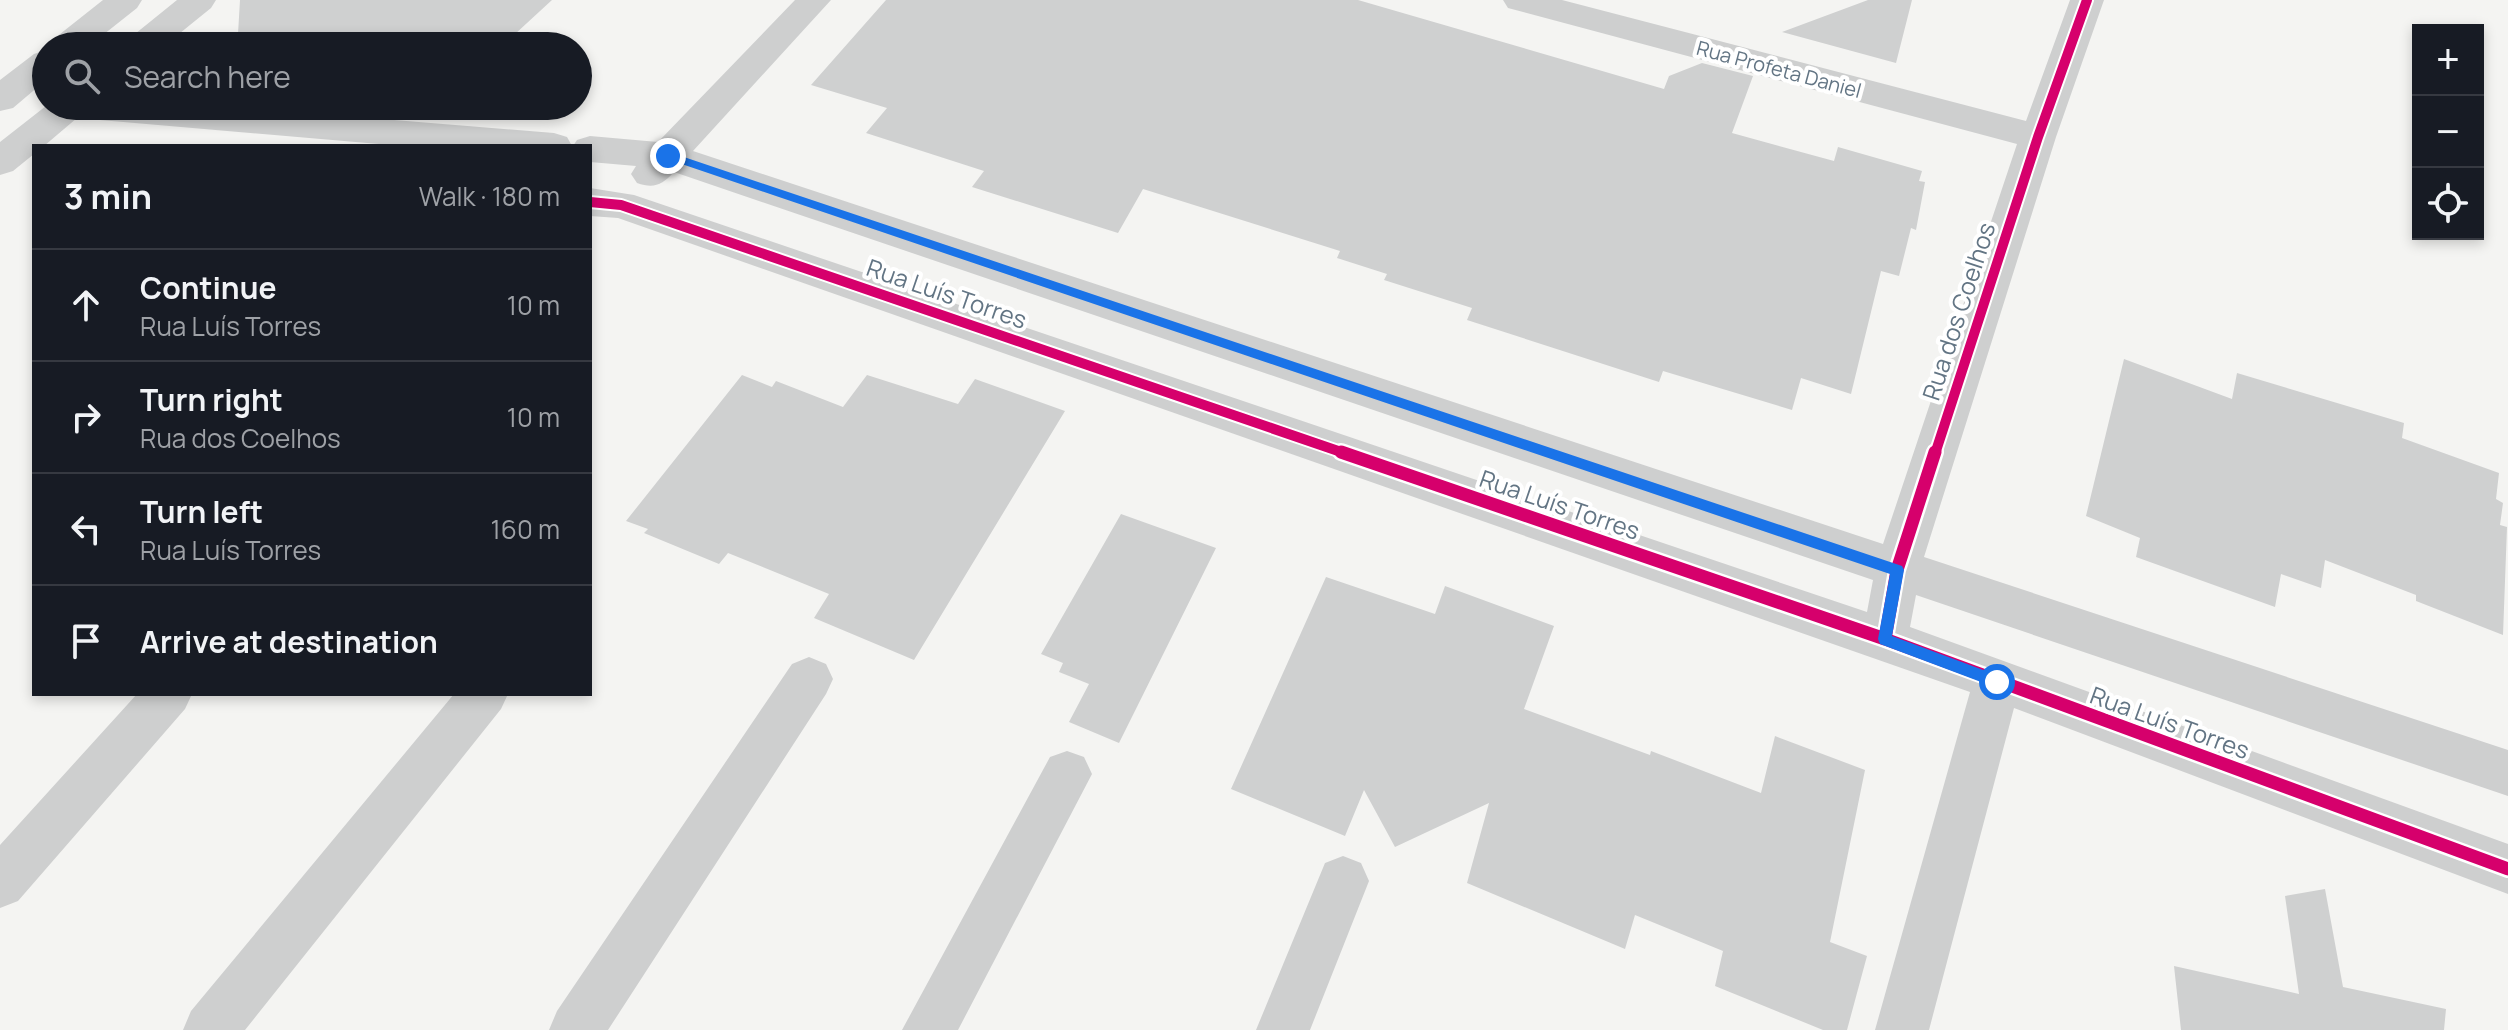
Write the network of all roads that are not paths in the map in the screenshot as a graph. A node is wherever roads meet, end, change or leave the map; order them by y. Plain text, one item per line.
1 (125, 0) edge
2 (199, 0) edge
3 (814, 0) edge
4 (1520, 0) edge
5 (2087, 0) edge
6 (85, 32) edge
7 (159, 32) edge
8 (32, 73) edge
9 (0, 99) edge
10 (32, 104) edge
11 (0, 112) edge
12 (52, 120) edge
13 (243, 120) edge
14 (2038, 137) junction
15 (530, 144) edge
16 (592, 149) edge
17 (12, 153) edge
18 (668, 156) junction
19 (605, 203) edge
20 (1897, 570) junction
21 (1885, 639) junction
22 (809, 679) dead end
23 (1997, 682) junction
24 (166, 696) edge
25 (482, 696) edge
26 (2508, 773) edge
27 (1067, 774) dead end
28 (2508, 869) edge
29 (1343, 881) dead end
30 (0, 883) edge
31 (210, 1030) edge
32 (576, 1030) edge
33 (929, 1030) edge
34 (1283, 1030) edge
35 (1902, 1030) edge

1 - 6 street
2 - 7 street
3 - 18 street
4 - 14 street, Rua Profeta Daniel
5 - 14 street, Rua dos Coelhos
8 - 9 street
10 - 11 street
12 - 17 street
13 - 15 street
14 - 20 street, Rua dos Coelhos
16 - 18 street, Rua Luís Torres
18 - 19 street
18 - 20 street, Rua Luís Torres
19 - 21 street, Rua Luís Torres
20 - 21 street, Rua dos Coelhos
20 - 26 street, Rua Luís Torres
21 - 23 street, Rua Luís Torres
22 - 32 street
23 - 28 street, Rua Luís Torres
23 - 35 street
24 - 30 street
25 - 31 street
27 - 33 street
29 - 34 street

